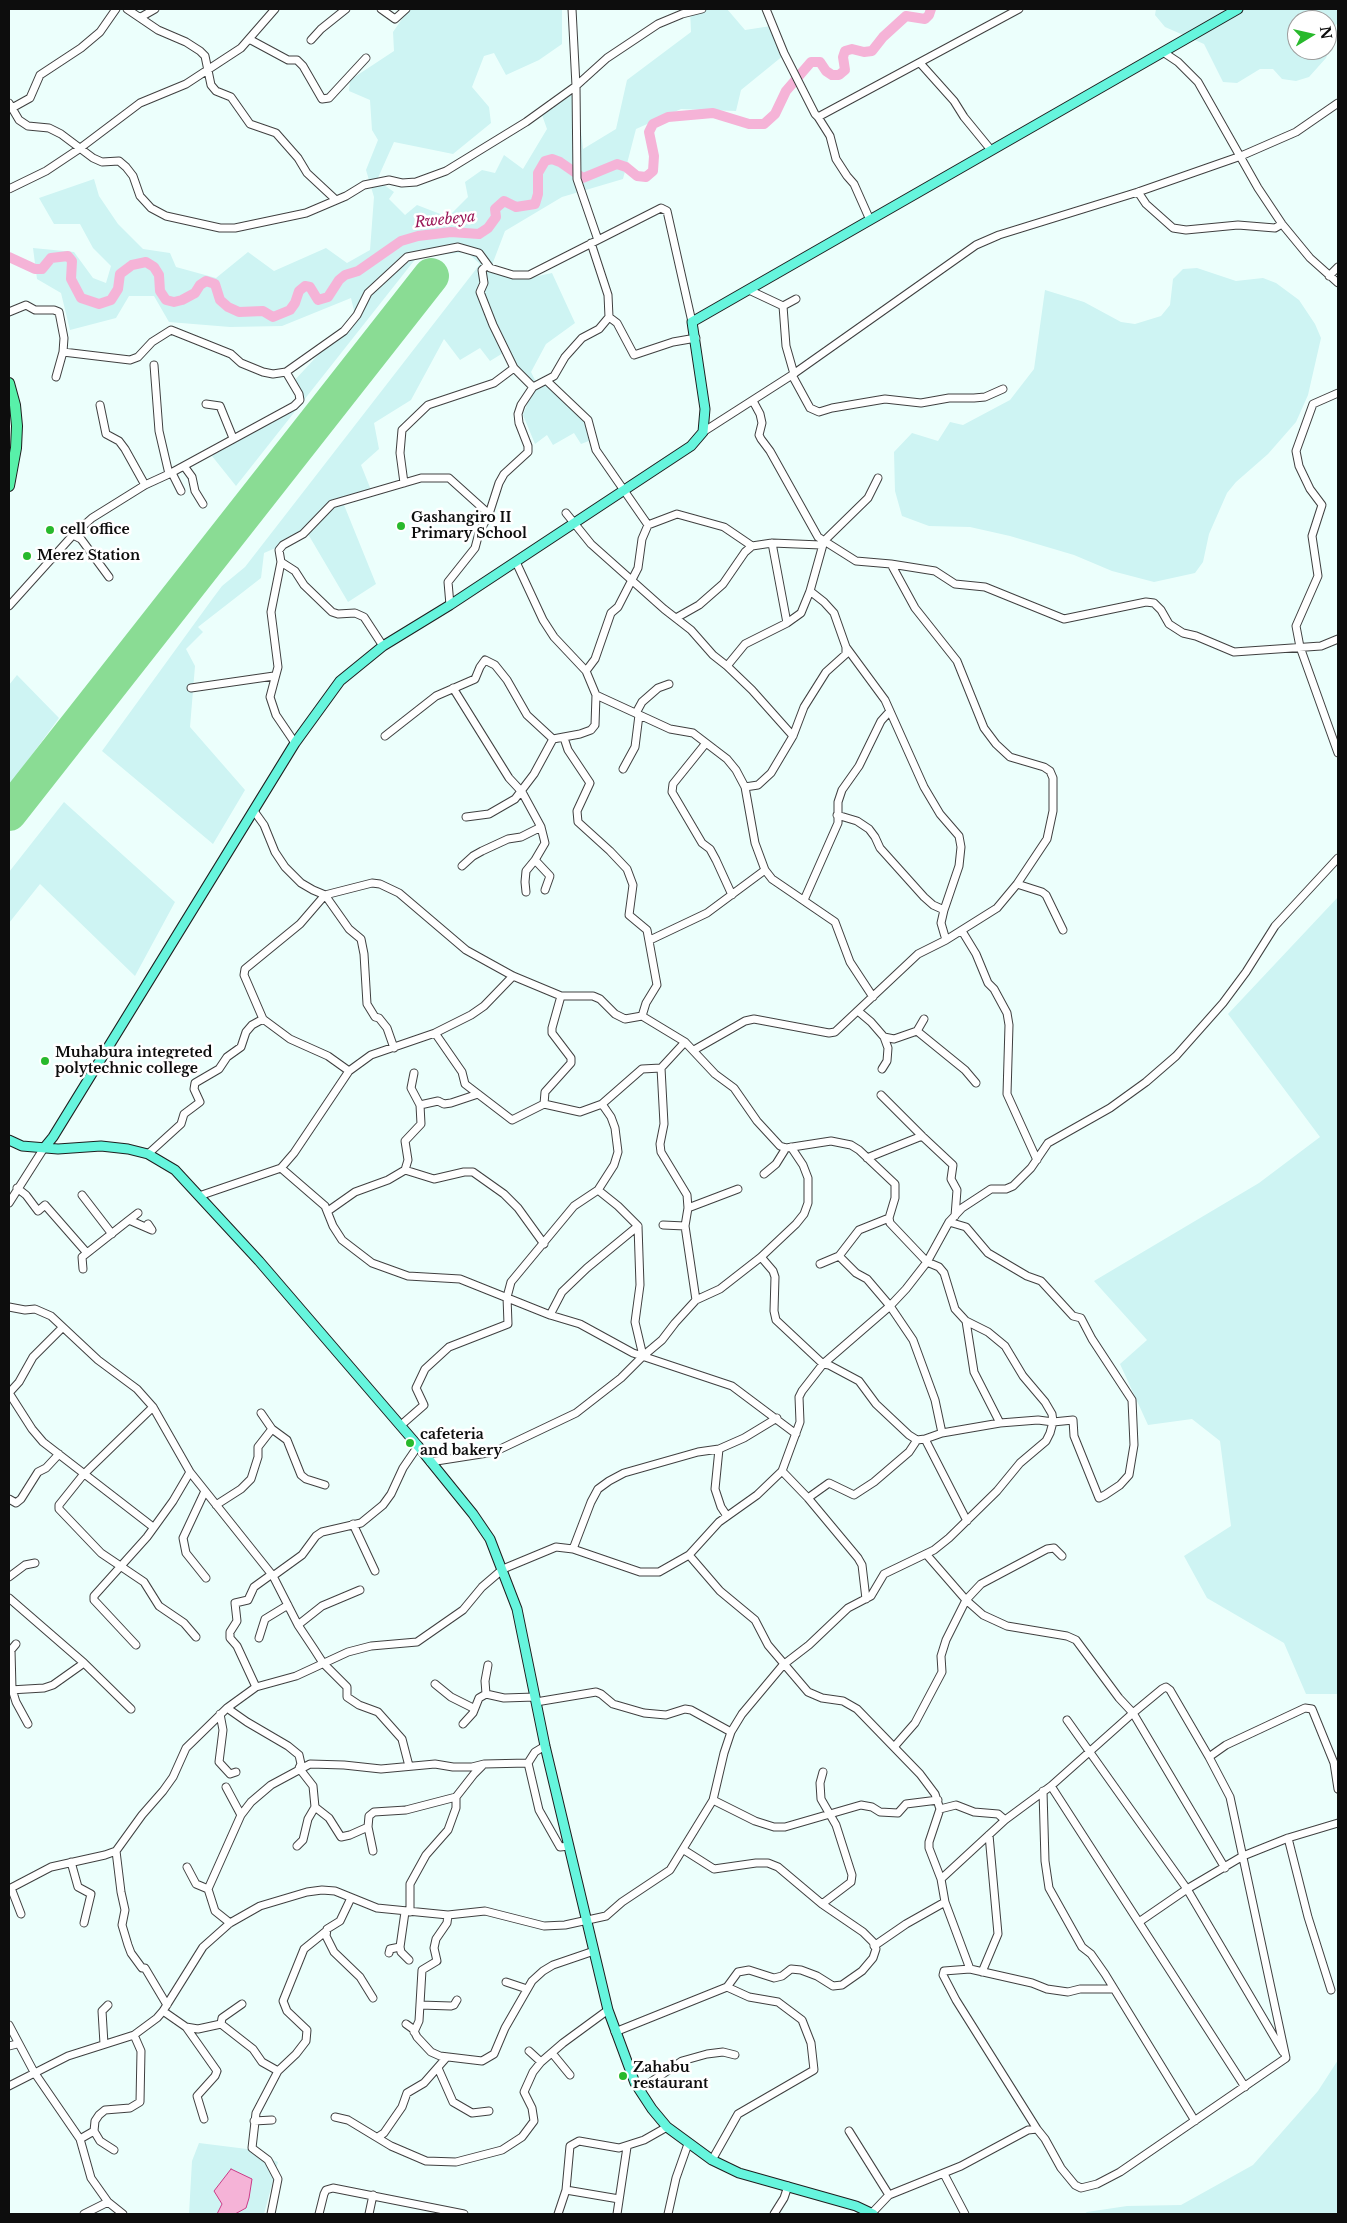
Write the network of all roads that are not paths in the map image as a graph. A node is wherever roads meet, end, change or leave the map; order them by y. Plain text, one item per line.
1 (116, 9) edge
2 (127, 9) edge
3 (155, 9) edge
4 (275, 9) edge
5 (346, 9) edge
6 (381, 9) edge
7 (406, 9) edge
8 (572, 9) edge
9 (702, 9) edge
10 (766, 9) edge
11 (1019, 9) edge
12 (1238, 9) edge
13 (141, 17) junction
14 (249, 39) junction
15 (311, 40) dead end
16 (1163, 52) junction
17 (366, 58) dead end
18 (920, 63) junction
19 (208, 68) junction
20 (576, 86) junction
21 (1338, 103) edge
22 (10, 106) edge
23 (818, 117) junction
24 (80, 149) junction
25 (992, 150) junction
26 (1241, 156) junction
27 (9, 189) edge
28 (1138, 192) junction
29 (336, 200) junction
30 (870, 220) junction
31 (1282, 224) junction
32 (594, 242) junction
33 (487, 266) junction
34 (1338, 267) edge
35 (1329, 276) junction
36 (1338, 284) edge
37 (749, 290) junction
38 (796, 299) dead end
39 (783, 306) junction
40 (9, 312) edge
41 (610, 317) junction
42 (692, 322) junction
43 (696, 338) junction
44 (62, 352) junction
45 (154, 365) dead end
46 (514, 368) junction
47 (286, 372) junction
48 (793, 375) junction
49 (56, 377) dead end
50 (547, 381) junction
51 (9, 383) edge
52 (533, 387) junction
53 (1002, 389) dead end
54 (1338, 393) edge
55 (753, 401) junction
56 (206, 404) dead end
57 (100, 405) dead end
58 (12, 416) edge
59 (703, 432) junction
60 (233, 438) junction
61 (184, 466) junction
62 (170, 474) junction
63 (878, 478) dead end
64 (404, 483) junction
65 (145, 485) junction
66 (9, 486) edge
67 (181, 491) dead end
68 (624, 491) junction
69 (203, 504) dead end
70 (566, 513) dead end
71 (489, 514) junction
72 (574, 523) junction
73 (648, 525) junction
74 (73, 535) junction
75 (772, 542) junction
76 (822, 543) junction
77 (752, 546) junction
78 (281, 562) junction
79 (516, 562) junction
80 (891, 564) junction
81 (109, 577) dead end
82 (632, 580) junction
83 (810, 591) junction
84 (450, 605) junction
85 (9, 606) edge
86 (676, 618) junction
87 (787, 623) junction
88 (1338, 639) edge
89 (383, 646) junction
90 (846, 647) junction
91 (1300, 647) junction
92 (728, 666) junction
93 (586, 671) junction
94 (274, 676) junction
95 (669, 684) dead end
96 (191, 688) dead end
97 (454, 688) junction
98 (596, 695) junction
99 (890, 711) junction
100 (638, 714) junction
101 (385, 736) dead end
102 (793, 736) junction
103 (564, 738) junction
104 (553, 739) junction
105 (295, 743) junction
106 (706, 743) junction
107 (1338, 753) edge
108 (623, 769) dead end
109 (745, 787) junction
110 (522, 792) junction
111 (254, 811) junction
112 (837, 815) junction
113 (466, 817) dead end
114 (541, 826) junction
115 (1338, 858) edge
116 (535, 860) junction
117 (462, 866) dead end
118 (766, 870) junction
119 (1017, 884) junction
120 (545, 890) dead end
121 (526, 892) dead end
122 (325, 894) junction
123 (732, 895) junction
124 (804, 900) junction
125 (944, 910) junction
126 (1063, 930) dead end
127 (962, 931) junction
128 (650, 940) junction
129 (946, 940) junction
130 (513, 976) junction
131 (561, 996) junction
132 (873, 997) junction
133 (858, 1011) junction
134 (642, 1016) junction
135 (263, 1019) junction
136 (924, 1019) dead end
137 (917, 1030) junction
138 (435, 1033) junction
139 (884, 1037) junction
140 (685, 1042) junction
141 (394, 1048) junction
142 (694, 1050) junction
143 (661, 1068) junction
144 (882, 1069) dead end
145 (349, 1071) junction
146 (414, 1073) dead end
147 (976, 1084) dead end
148 (478, 1094) junction
149 (880, 1095) dead end
150 (544, 1104) junction
151 (602, 1104) junction
152 (420, 1105) junction
153 (922, 1136) junction
154 (9, 1140) edge
155 (788, 1147) junction
156 (44, 1148) junction
157 (148, 1154) junction
158 (867, 1158) junction
159 (1037, 1160) junction
160 (281, 1168) junction
161 (405, 1170) junction
162 (764, 1174) dead end
163 (17, 1188) junction
164 (738, 1189) dead end
165 (598, 1190) junction
166 (82, 1195) dead end
167 (199, 1196) junction
168 (9, 1204) edge
169 (688, 1208) junction
170 (328, 1210) junction
171 (138, 1213) dead end
172 (955, 1216) junction
173 (889, 1218) junction
174 (129, 1220) junction
175 (949, 1222) junction
176 (148, 1224) dead end
177 (664, 1225) dead end
178 (638, 1226) junction
179 (685, 1226) junction
180 (112, 1234) junction
181 (544, 1244) junction
182 (87, 1253) junction
183 (839, 1256) junction
184 (761, 1257) junction
185 (927, 1262) junction
186 (820, 1264) dead end
187 (83, 1269) dead end
188 (507, 1297) junction
189 (696, 1300) junction
190 (890, 1306) junction
191 (9, 1307) edge
192 (550, 1315) junction
193 (966, 1321) junction
194 (62, 1328) junction
195 (642, 1356) junction
196 (823, 1364) junction
197 (9, 1393) edge
198 (153, 1408) junction
199 (262, 1413) dead end
200 (777, 1418) junction
201 (1053, 1422) junction
202 (1000, 1423) junction
203 (400, 1426) junction
204 (272, 1429) junction
205 (796, 1434) junction
206 (942, 1434) junction
207 (925, 1439) junction
208 (917, 1440) junction
209 (418, 1446) junction
210 (719, 1449) junction
211 (58, 1454) junction
212 (430, 1462) junction
213 (782, 1471) junction
214 (190, 1472) junction
215 (84, 1474) junction
216 (325, 1485) dead end
217 (205, 1491) junction
218 (808, 1498) junction
219 (9, 1499) edge
220 (216, 1505) junction
221 (727, 1516) junction
222 (967, 1520) junction
223 (353, 1524) junction
224 (153, 1527) junction
225 (573, 1549) junction
226 (689, 1554) junction
227 (926, 1554) junction
228 (1062, 1556) dead end
229 (35, 1563) dead end
230 (122, 1566) junction
231 (503, 1569) junction
232 (374, 1571) dead end
233 (272, 1575) junction
234 (9, 1576) edge
235 (206, 1578) dead end
236 (360, 1590) dead end
237 (9, 1598) edge
238 (866, 1599) junction
239 (966, 1600) junction
240 (288, 1606) junction
241 (298, 1625) junction
242 (196, 1637) dead end
243 (259, 1638) dead end
244 (16, 1644) dead end
245 (136, 1645) dead end
246 (84, 1663) junction
247 (323, 1663) junction
248 (488, 1664) dead end
249 (783, 1665) junction
250 (436, 1684) dead end
251 (256, 1687) junction
252 (10, 1690) edge
253 (486, 1694) junction
254 (535, 1700) junction
255 (227, 1708) junction
256 (473, 1708) junction
257 (131, 1709) dead end
258 (1133, 1713) junction
259 (220, 1714) junction
260 (1067, 1720) dead end
261 (28, 1724) dead end
262 (463, 1724) dead end
263 (731, 1732) junction
264 (545, 1746) junction
265 (894, 1747) junction
266 (1089, 1752) junction
267 (1210, 1757) junction
268 (528, 1763) junction
269 (484, 1764) junction
270 (409, 1766) junction
271 (299, 1768) junction
272 (236, 1772) dead end
273 (823, 1772) dead end
274 (1051, 1786) junction
275 (226, 1787) dead end
276 (1338, 1789) edge
277 (1043, 1792) junction
278 (456, 1797) junction
279 (713, 1800) junction
280 (938, 1800) junction
281 (315, 1807) junction
282 (940, 1809) junction
283 (830, 1814) junction
284 (241, 1815) junction
285 (1005, 1820) junction
286 (1338, 1823) edge
287 (368, 1827) junction
288 (989, 1835) junction
289 (1288, 1838) junction
290 (297, 1846) dead end
291 (569, 1846) junction
292 (684, 1850) junction
293 (116, 1851) junction
294 (373, 1852) dead end
295 (1243, 1856) junction
296 (71, 1862) junction
297 (187, 1867) dead end
298 (1225, 1868) junction
299 (941, 1879) junction
300 (10, 1888) edge
301 (208, 1889) junction
302 (1187, 1889) junction
303 (351, 1898) junction
304 (945, 1902) junction
305 (822, 1904) junction
306 (407, 1912) junction
307 (21, 1914) dead end
308 (448, 1915) junction
309 (586, 1921) junction
310 (1139, 1922) junction
311 (84, 1923) dead end
312 (230, 1923) junction
313 (325, 1932) junction
314 (874, 1946) junction
315 (400, 1947) junction
316 (594, 1951) junction
317 (389, 1953) dead end
318 (409, 1960) dead end
319 (970, 1969) junction
320 (982, 1972) junction
321 (506, 1982) dead end
322 (728, 1987) junction
323 (527, 1989) junction
324 (1114, 1989) junction
325 (1331, 1990) dead end
326 (373, 1998) dead end
327 (457, 2000) dead end
328 (242, 2004) dead end
329 (420, 2004) junction
330 (108, 2005) dead end
331 (165, 2008) junction
332 (608, 2010) junction
333 (221, 2024) junction
334 (406, 2024) dead end
335 (9, 2025) edge
336 (186, 2027) junction
337 (414, 2032) junction
338 (615, 2032) junction
339 (134, 2035) junction
340 (17, 2044) junction
341 (104, 2044) junction
342 (9, 2046) edge
343 (528, 2051) dead end
344 (552, 2053) junction
345 (735, 2055) dead end
346 (446, 2058) junction
347 (1286, 2058) junction
348 (541, 2062) junction
349 (438, 2068) junction
350 (278, 2071) junction
351 (34, 2072) junction
352 (570, 2075) dead end
353 (9, 2086) edge
354 (1244, 2087) junction
355 (640, 2090) junction
356 (489, 2111) dead end
357 (335, 2117) dead end
358 (204, 2119) dead end
359 (272, 2120) dead end
360 (254, 2121) junction
361 (1195, 2121) junction
362 (667, 2127) junction
363 (1037, 2129) junction
364 (94, 2130) junction
365 (849, 2132) dead end
366 (378, 2137) junction
367 (80, 2139) junction
368 (688, 2144) junction
369 (627, 2146) junction
370 (114, 2150) dead end
371 (712, 2160) junction
372 (944, 2174) junction
373 (788, 2186) junction
374 (566, 2190) junction
375 (373, 2195) junction
376 (889, 2195) junction
377 (619, 2199) junction
378 (108, 2202) junction
379 (424, 2206) junction
380 (84, 2214) edge
381 (123, 2214) edge
382 (271, 2214) edge
383 (319, 2214) edge
384 (369, 2214) edge
385 (422, 2214) edge
386 (464, 2214) edge
387 (558, 2214) edge
388 (617, 2214) edge
389 (668, 2214) edge
390 (774, 2214) edge
391 (873, 2214) edge
392 (965, 2214) edge

1 - 22 street
2 - 13 street
3 - 13 street
4 - 14 street
5 - 15 street
6 - 7 street
8 - 20 street
9 - 20 street
10 - 23 street
11 - 18 street
12 - 16 main road
13 - 19 street
14 - 17 street
14 - 19 street
16 - 25 main road
16 - 26 street
18 - 23 street
18 - 25 street
19 - 24 street
19 - 29 street
20 - 29 street
20 - 32 street
21 - 26 street
22 - 24 street
23 - 30 street
24 - 27 street
24 - 29 street
25 - 30 main road
26 - 28 street
26 - 31 street
28 - 31 street
28 - 48 street
30 - 37 main road
31 - 35 street
32 - 33 street
32 - 41 street
32 - 42 street
33 - 46 street
33 - 47 street
34 - 35 street
35 - 36 street
37 - 39 street
37 - 42 main road
38 - 39 street
39 - 48 street
40 - 44 street
41 - 43 street
41 - 50 street
42 - 43 main road
43 - 59 main road
44 - 47 street
44 - 49 street
45 - 62 street
46 - 52 street
46 - 64 street
47 - 60 street
48 - 53 street
48 - 55 street
50 - 52 street
50 - 68 street
51 - 58 highway
52 - 71 street
54 - 91 street
55 - 59 street
55 - 76 street
56 - 60 street
57 - 65 street
58 - 66 highway
59 - 68 main road
60 - 61 street
61 - 62 street
61 - 69 street
62 - 65 street
62 - 67 street
63 - 76 street
64 - 71 street
64 - 78 street
65 - 74 street
68 - 72 main road
68 - 73 street
70 - 72 street
71 - 84 street
72 - 79 main road
72 - 82 street
73 - 77 street
73 - 82 street
74 - 81 street
74 - 85 street
75 - 76 street
75 - 77 street
75 - 87 street
76 - 80 street
76 - 83 street
77 - 86 street
78 - 89 street
78 - 94 street
79 - 84 main road
79 - 93 street
80 - 91 street
80 - 119 street
82 - 86 street
82 - 93 street
83 - 87 street
83 - 90 street
84 - 89 main road
86 - 92 street
87 - 92 street
88 - 91 street
89 - 105 main road
90 - 99 street
90 - 102 street
91 - 107 street
92 - 102 street
93 - 98 street
94 - 96 street
94 - 105 street
95 - 100 street
97 - 101 street
97 - 104 street
97 - 110 street
98 - 100 street
98 - 103 street
99 - 112 street
99 - 125 street
100 - 106 street
100 - 108 street
102 - 109 street
103 - 104 street
103 - 128 street
104 - 110 street
105 - 111 main road
106 - 109 street
106 - 123 street
109 - 118 street
110 - 113 street
110 - 114 street
111 - 122 street
111 - 156 main road
112 - 124 street
112 - 125 street
114 - 116 street
114 - 117 street
115 - 159 street
116 - 120 street
116 - 121 street
118 - 123 street
118 - 124 street
119 - 126 street
119 - 127 street
122 - 130 street
122 - 135 street
122 - 141 street
123 - 128 street
124 - 132 street
125 - 129 street
127 - 129 street
127 - 159 street
128 - 134 street
129 - 132 street
130 - 131 street
130 - 138 street
131 - 134 street
131 - 150 street
132 - 133 street
133 - 139 street
133 - 142 street
134 - 140 street
135 - 145 street
135 - 157 street
136 - 137 street
137 - 139 street
137 - 147 street
138 - 141 street
138 - 148 street
139 - 144 street
140 - 142 street
140 - 143 street
141 - 145 street
142 - 155 street
143 - 151 street
143 - 169 street
145 - 160 street
146 - 152 street
148 - 150 street
148 - 152 street
149 - 153 street
150 - 151 street
151 - 165 street
152 - 161 street
153 - 158 street
153 - 172 street
154 - 156 main road
155 - 158 street
155 - 162 street
155 - 184 street
156 - 157 main road
156 - 163 street
157 - 167 main road
158 - 173 street
159 - 172 street
160 - 167 street
160 - 170 street
161 - 170 street
161 - 181 street
163 - 168 street
163 - 182 street
164 - 169 street
165 - 178 street
165 - 181 street
166 - 180 street
167 - 203 main road
169 - 179 street
170 - 188 street
171 - 174 street
172 - 175 street
173 - 183 street
173 - 185 street
174 - 176 street
174 - 180 street
175 - 185 street
175 - 201 street
177 - 179 street
178 - 192 street
178 - 195 street
179 - 189 street
180 - 182 street
181 - 188 street
182 - 187 street
183 - 186 street
183 - 190 street
184 - 189 street
184 - 196 street
185 - 190 street
185 - 193 street
188 - 192 street
188 - 203 street
189 - 195 street
190 - 196 street
190 - 206 street
191 - 194 street
192 - 195 street
193 - 201 street
193 - 202 street
194 - 197 street
194 - 198 street
195 - 200 street
195 - 212 street
196 - 205 street
196 - 208 street
197 - 211 street
198 - 214 street
198 - 215 street
199 - 204 street
200 - 205 street
200 - 210 street
201 - 202 street
201 - 222 street
202 - 206 street
203 - 209 main road
204 - 216 street
204 - 220 street
205 - 213 street
206 - 207 street
207 - 208 street
207 - 222 street
208 - 218 street
209 - 212 main road
209 - 223 street
210 - 221 street
210 - 225 street
211 - 215 street
211 - 219 street
212 - 231 main road
213 - 218 street
213 - 221 street
214 - 217 street
214 - 224 street
215 - 224 street
215 - 230 street
217 - 220 street
217 - 235 street
218 - 238 street
220 - 233 street
221 - 226 street
222 - 227 street
223 - 232 street
223 - 233 street
224 - 230 street
225 - 226 street
225 - 231 street
226 - 249 street
227 - 238 street
227 - 239 street
228 - 239 street
229 - 234 street
230 - 242 street
230 - 245 street
231 - 247 street
231 - 254 main road
233 - 240 street
233 - 251 street
236 - 241 street
237 - 246 street
238 - 249 street
239 - 258 street
239 - 265 street
240 - 241 street
240 - 243 street
241 - 247 street
244 - 252 street
246 - 252 street
246 - 257 street
247 - 251 street
247 - 270 street
248 - 253 street
249 - 263 street
249 - 265 street
250 - 256 street
251 - 255 street
252 - 261 street
253 - 254 street
253 - 256 street
254 - 263 street
254 - 264 main road
255 - 259 street
255 - 271 street
256 - 262 street
258 - 266 street
258 - 267 street
258 - 298 street
259 - 272 street
259 - 293 street
260 - 266 street
263 - 279 street
264 - 268 street
264 - 291 main road
265 - 280 street
266 - 274 street
266 - 302 street
267 - 276 street
267 - 295 street
268 - 269 street
268 - 291 street
269 - 270 street
269 - 278 street
270 - 271 street
271 - 281 street
271 - 284 street
273 - 283 street
274 - 277 street
274 - 310 street
275 - 284 street
277 - 285 street
277 - 324 street
278 - 287 street
278 - 306 street
279 - 283 street
279 - 292 street
280 - 282 street
280 - 283 street
281 - 287 street
281 - 290 street
282 - 285 street
282 - 299 street
283 - 305 street
284 - 301 street
285 - 288 street
286 - 289 street
287 - 294 street
288 - 299 street
288 - 320 street
289 - 295 street
289 - 325 street
291 - 309 main road
292 - 305 street
292 - 309 street
293 - 296 street
293 - 331 street
295 - 298 street
295 - 347 street
296 - 300 street
296 - 311 street
297 - 301 street
298 - 302 street
299 - 304 street
300 - 307 street
301 - 312 street
302 - 310 street
302 - 347 street
303 - 306 street
303 - 312 street
303 - 313 street
304 - 314 street
304 - 319 street
305 - 314 street
306 - 308 street
306 - 315 street
308 - 309 street
308 - 329 street
309 - 316 main road
310 - 354 street
312 - 331 street
313 - 326 street
313 - 350 street
314 - 322 street
315 - 317 street
315 - 318 street
316 - 323 street
316 - 332 main road
319 - 320 street
319 - 363 street
320 - 324 street
321 - 323 street
322 - 338 street
322 - 371 street
323 - 346 street
324 - 361 street
327 - 329 street
328 - 333 street
329 - 337 street
330 - 341 street
331 - 336 street
331 - 339 street
332 - 338 main road
332 - 344 street
333 - 336 street
333 - 350 street
334 - 337 street
335 - 340 street
336 - 358 street
337 - 346 street
338 - 355 main road
339 - 341 street
339 - 364 street
340 - 342 street
340 - 351 street
341 - 351 street
343 - 348 street
344 - 348 street
344 - 352 street
345 - 355 street
346 - 349 street
347 - 354 street
348 - 366 street
349 - 356 street
349 - 366 street
350 - 360 street
351 - 353 street
351 - 367 street
354 - 361 street
355 - 362 main road
357 - 366 street
359 - 360 street
360 - 382 street
361 - 363 street
362 - 368 main road
362 - 369 street
363 - 372 street
364 - 367 street
364 - 370 street
365 - 376 street
367 - 378 street
368 - 371 main road
368 - 389 street
369 - 374 street
369 - 377 street
371 - 373 main road
372 - 376 street
372 - 392 street
373 - 390 street
373 - 391 main road
374 - 377 street
374 - 387 street
375 - 379 street
375 - 383 street
375 - 384 street
376 - 391 street
377 - 388 street
378 - 380 street
378 - 381 street
379 - 385 street
379 - 386 street

